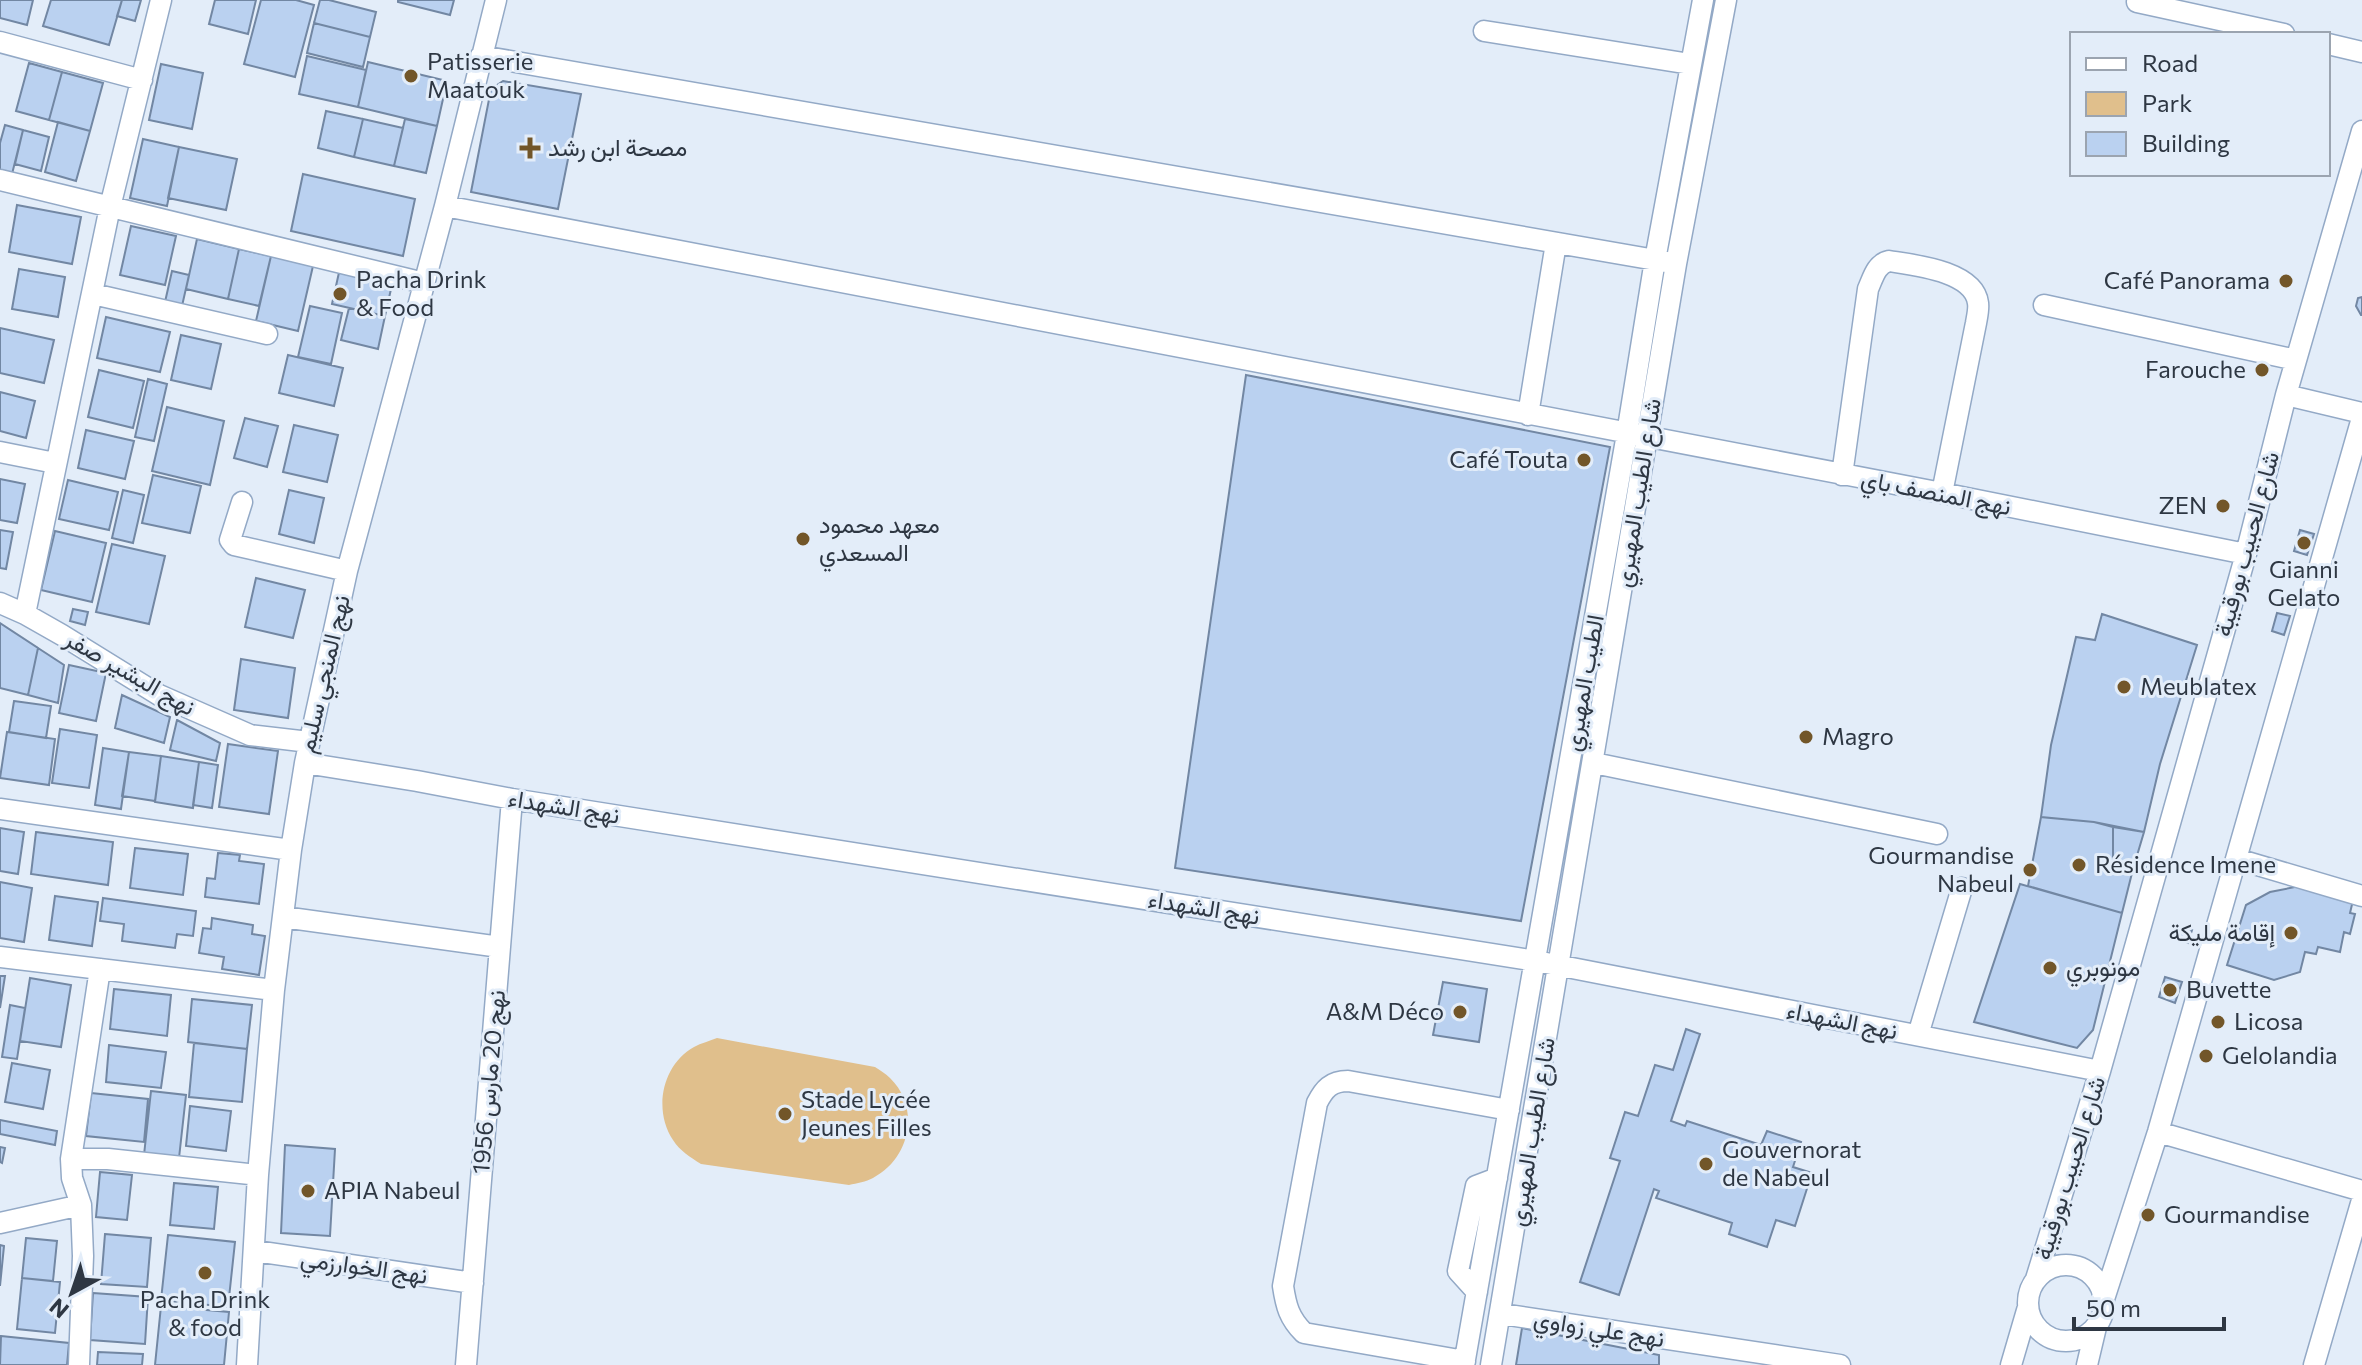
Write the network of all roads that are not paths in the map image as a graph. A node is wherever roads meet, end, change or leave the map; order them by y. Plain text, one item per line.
1 (161, 0) edge
2 (496, 0) edge
3 (1703, 0) edge
4 (1726, 0) edge
5 (2137, 2) dead end
6 (1484, 31) dead end
7 (2275, 32) edge
8 (0, 42) edge
9 (2330, 44) edge
10 (2362, 52) edge
11 (481, 56) junction
12 (1690, 64) junction
13 (142, 80) junction
14 (2362, 131) edge
15 (0, 180) edge
16 (445, 206) junction
17 (110, 207) junction
18 (1556, 243) junction
19 (1655, 260) junction
20 (1676, 264) junction
21 (424, 283) junction
22 (93, 294) junction
23 (2044, 305) dead end
24 (267, 334) dead end
25 (2296, 360) junction
26 (2286, 395) junction
27 (1528, 415) junction
28 (2362, 416) edge
29 (1627, 434) junction
30 (1648, 438) junction
31 (0, 452) edge
32 (55, 463) junction
33 (1842, 475) junction
34 (1942, 493) junction
35 (242, 502) dead end
36 (2246, 554) junction
37 (347, 571) junction
38 (0, 603) edge
39 (25, 614) junction
40 (307, 752) junction
41 (1594, 763) junction
42 (512, 799) junction
43 (0, 809) edge
44 (1937, 834) dead end
45 (291, 850) junction
46 (2237, 859) junction
47 (1962, 888) dead end
48 (2362, 896) edge
49 (283, 917) junction
50 (500, 947) junction
51 (0, 957) edge
52 (1536, 961) junction
53 (1560, 966) junction
54 (100, 969) junction
55 (274, 990) junction
56 (1918, 1035) junction
57 (2100, 1071) junction
58 (1509, 1110) junction
59 (2158, 1132) junction
60 (71, 1159) junction
61 (258, 1175) junction
62 (2362, 1191) edge
63 (2362, 1200) edge
64 (81, 1205) junction
65 (0, 1223) edge
66 (255, 1251) junction
67 (2342, 1270) junction
68 (2362, 1276) edge
69 (2036, 1279) junction
70 (473, 1283) junction
71 (2104, 1299) junction
72 (2028, 1307) junction
73 (1502, 1314) junction
74 (2096, 1327) junction
75 (1735, 1358) edge
76 (1464, 1363) edge
77 (79, 1365) edge
78 (247, 1365) edge
79 (466, 1365) edge
80 (1491, 1365) edge
81 (1840, 1365) edge
82 (2011, 1365) edge
83 (2087, 1365) edge
84 (2314, 1365) edge

1 - 13 street
2 - 11 street, نهج المنجي سليم
3 - 12 street, الطيب المهيري
4 - 20 street, شارع الطيب المهيري
5 - 7 street
6 - 12 street
8 - 13 street
9 - 10 street
11 - 16 street, نهج المنجي سليم
11 - 18 street
12 - 19 street, الطيب المهيري
13 - 17 street
14 - 25 street, شارع الحبيب بورقيبة
15 - 17 street
16 - 21 street, نهج المنجي سليم
16 - 27 street, نهج المنصف باي
17 - 21 street
17 - 22 street
18 - 19 street
18 - 27 street
19 - 20 street
19 - 29 street, الطيب المهيري
20 - 30 street, شارع الطيب المهيري
21 - 37 street, نهج المنجي سليم
22 - 24 street
22 - 32 street
23 - 25 street
25 - 26 street, شارع الحبيب بورقيبة
26 - 28 street
26 - 36 street, شارع الحبيب بورقيبة
27 - 29 street, نهج المنصف باي
28 - 46 street
29 - 30 street, نهج المنصف باي
29 - 52 street, الطيب المهيري
30 - 33 street, نهج المنصف باي
30 - 41 street, شارع الطيب المهيري
31 - 32 street
32 - 39 street
33 - 34 street, نهج المنصف باي
33 - 34 street
34 - 36 street, نهج المنصف باي
35 - 37 street
36 - 57 street, شارع الحبيب بورقيبة
37 - 40 street, نهج المنجي سليم
38 - 39 street, نهج البشير صفر
39 - 40 street, نهج البشير صفر
40 - 42 street, نهج الشهداء
40 - 45 street, نهج المنجي سليم
41 - 44 street
41 - 53 street, شارع الطيب المهيري
42 - 50 street, نهج 20 مارس 1956
42 - 52 street, نهج الشهداء
43 - 45 street
45 - 49 street, نهج المنجي سليم
46 - 48 street
46 - 59 street
47 - 56 street
49 - 50 street
49 - 55 street, نهج المنجي سليم
50 - 70 street, نهج 20 مارس 1956
51 - 54 street
52 - 53 street, نهج الشهداء
52 - 58 street, الطيب المهيري
53 - 56 street, نهج الشهداء
53 - 73 street, شارع الطيب المهيري
54 - 55 street
54 - 60 street
55 - 61 street, نهج المنجي سليم
56 - 57 street, نهج الشهداء
57 - 69 street, شارع الحبيب بورقيبة
58 - 76 street, الطيب المهيري
58 - 76 street
59 - 62 street
59 - 71 street
60 - 61 street
60 - 64 street
61 - 66 street, نهج المنجي سليم
63 - 67 street
64 - 65 street
64 - 77 street
66 - 70 street, نهج الخوارزمي
66 - 78 street, نهج المنجي سليم
67 - 68 street
67 - 84 street
69 - 71 street
69 - 72 street
70 - 79 street, نهج 20 مارس 1956
71 - 74 street
72 - 74 street
72 - 82 street
73 - 75 street, نهج علي زواوي
73 - 80 street, شارع الطيب المهيري
74 - 83 street
75 - 81 street, نهج علي زواوي

